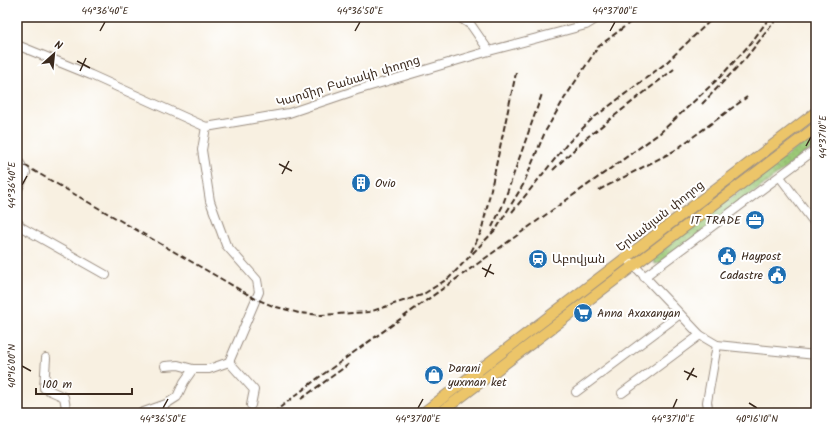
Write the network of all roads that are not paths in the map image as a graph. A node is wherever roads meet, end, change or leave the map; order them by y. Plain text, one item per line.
1 (458, 17) edge
2 (599, 17) edge
3 (17, 45) edge
4 (489, 51) junction
5 (816, 112) edge
6 (206, 127) junction
7 (816, 127) edge
8 (816, 149) edge
9 (17, 159) edge
10 (780, 177) junction
11 (17, 191) edge
12 (17, 221) edge
13 (816, 226) edge
14 (627, 257) junction
15 (634, 266) junction
16 (106, 276) dead end
17 (644, 277) junction
18 (680, 314) junction
19 (700, 335) junction
20 (717, 345) junction
21 (816, 355) edge
22 (46, 358) dead end
23 (229, 362) junction
24 (165, 366) dead end
25 (193, 369) junction
26 (576, 392) dead end
27 (622, 393) dead end
28 (251, 406) dead end
29 (67, 413) edge
30 (141, 413) edge
31 (423, 413) edge
32 (440, 413) edge
33 (709, 413) edge

1 - 4 street
2 - 4 street, Կարմիր Բանակի փողոց
3 - 6 street
4 - 6 street, Կարմիր Բանակի փողոց
5 - 14 main road, Երևանյան փողոց
6 - 23 street
7 - 15 main road, Երևանյան փողոց
8 - 10 street
9 - 11 street
10 - 13 street
10 - 17 street
12 - 16 street
14 - 15 street
14 - 31 main road, Երևանյան փողոց
15 - 17 street
15 - 32 main road, Երևանյան փողոց
17 - 18 street
18 - 19 street
18 - 26 street
19 - 20 street
19 - 27 street
20 - 21 street
20 - 33 street
22 - 29 street
23 - 25 street
23 - 28 street
24 - 25 street
25 - 30 street

